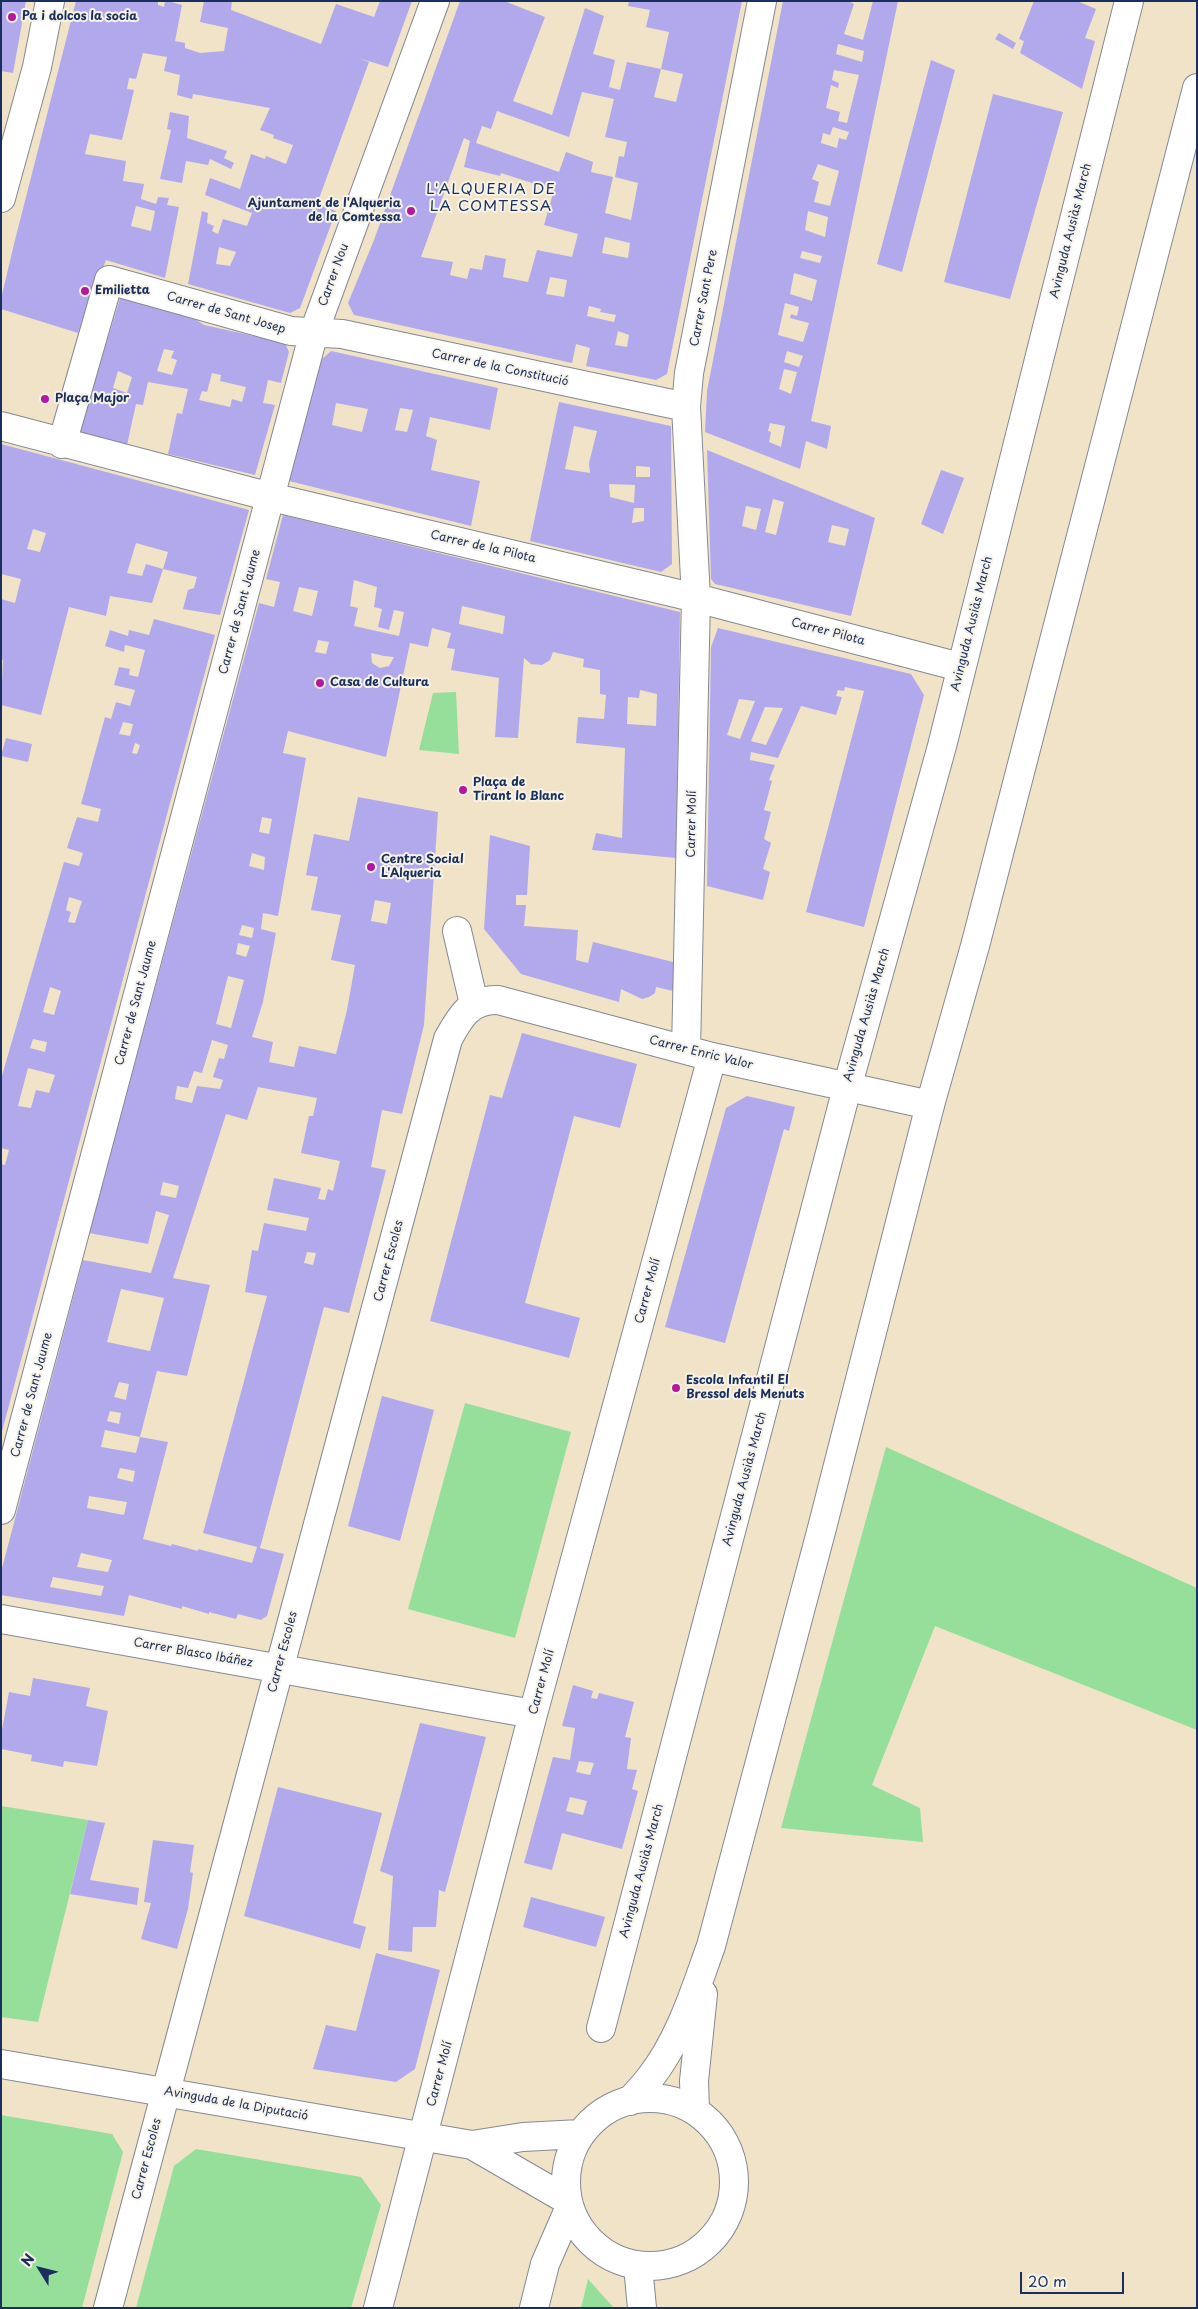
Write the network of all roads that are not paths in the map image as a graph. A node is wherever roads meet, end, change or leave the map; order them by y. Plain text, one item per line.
1 (50, 1) edge
2 (434, 1) edge
3 (762, 1) edge
4 (1130, 1) edge
5 (1197, 88) edge
6 (1, 198) edge
7 (314, 332) junction
8 (686, 408) junction
9 (1, 426) edge
10 (69, 445) junction
11 (271, 497) junction
12 (696, 598) junction
13 (960, 667) junction
14 (457, 931) dead end
15 (474, 1004) junction
16 (699, 1054) junction
17 (847, 1088) junction
18 (930, 1105) junction
19 (1, 1510) edge
20 (1, 1619) edge
21 (279, 1668) junction
22 (533, 1714) junction
23 (711, 1946) junction
24 (601, 2028) dead end
25 (1, 2064) edge
26 (165, 2092) junction
27 (630, 2101) junction
28 (695, 2110) junction
29 (580, 2134) junction
30 (424, 2137) junction
31 (472, 2145) junction
32 (568, 2204) junction
33 (638, 2266) junction
34 (108, 2308) edge
35 (378, 2308) edge
36 (534, 2308) edge
37 (642, 2308) edge

1 - 6 street
2 - 7 street, Carrer Nou
3 - 8 street, Carrer Sant Pere
4 - 13 street, Avinguda Ausiàs March
5 - 18 street
7 - 8 street, Carrer de la Constitució
7 - 10 street, Carrer de Sant Josep
7 - 11 street, Carrer Nou
8 - 12 street, Carrer Sant Pere
9 - 10 street
10 - 11 street, Carrer de la Pilota
11 - 12 street, Carrer de la Pilota
11 - 19 street, Carrer de Sant Jaume
12 - 13 street, Carrer Pilota
12 - 16 street, Carrer Molí
13 - 17 street, Avinguda Ausiàs March
14 - 15 street
15 - 16 street, Carrer Enric Valor
15 - 21 street, Carrer Escoles
16 - 17 street, Carrer Enric Valor
16 - 22 street, Carrer Molí
17 - 18 street, Carrer Enric Valor
17 - 24 street, Avinguda Ausiàs March
18 - 23 street
20 - 21 street, Carrer Blasco Ibáñez
21 - 22 street, Carrer Blasco Ibáñez
21 - 26 street, Carrer Escoles
22 - 30 street, Carrer Molí
23 - 27 street
23 - 28 street
25 - 26 street, Avinguda de la Diputació
26 - 30 street, Avinguda de la Diputació
26 - 34 street, Carrer Escoles
27 - 28 street
27 - 29 street
28 - 33 street
29 - 31 street
29 - 32 street
30 - 31 street, Avinguda de la Diputació
30 - 35 street, Carrer Molí
31 - 32 street
32 - 33 street
32 - 36 street
33 - 37 street

